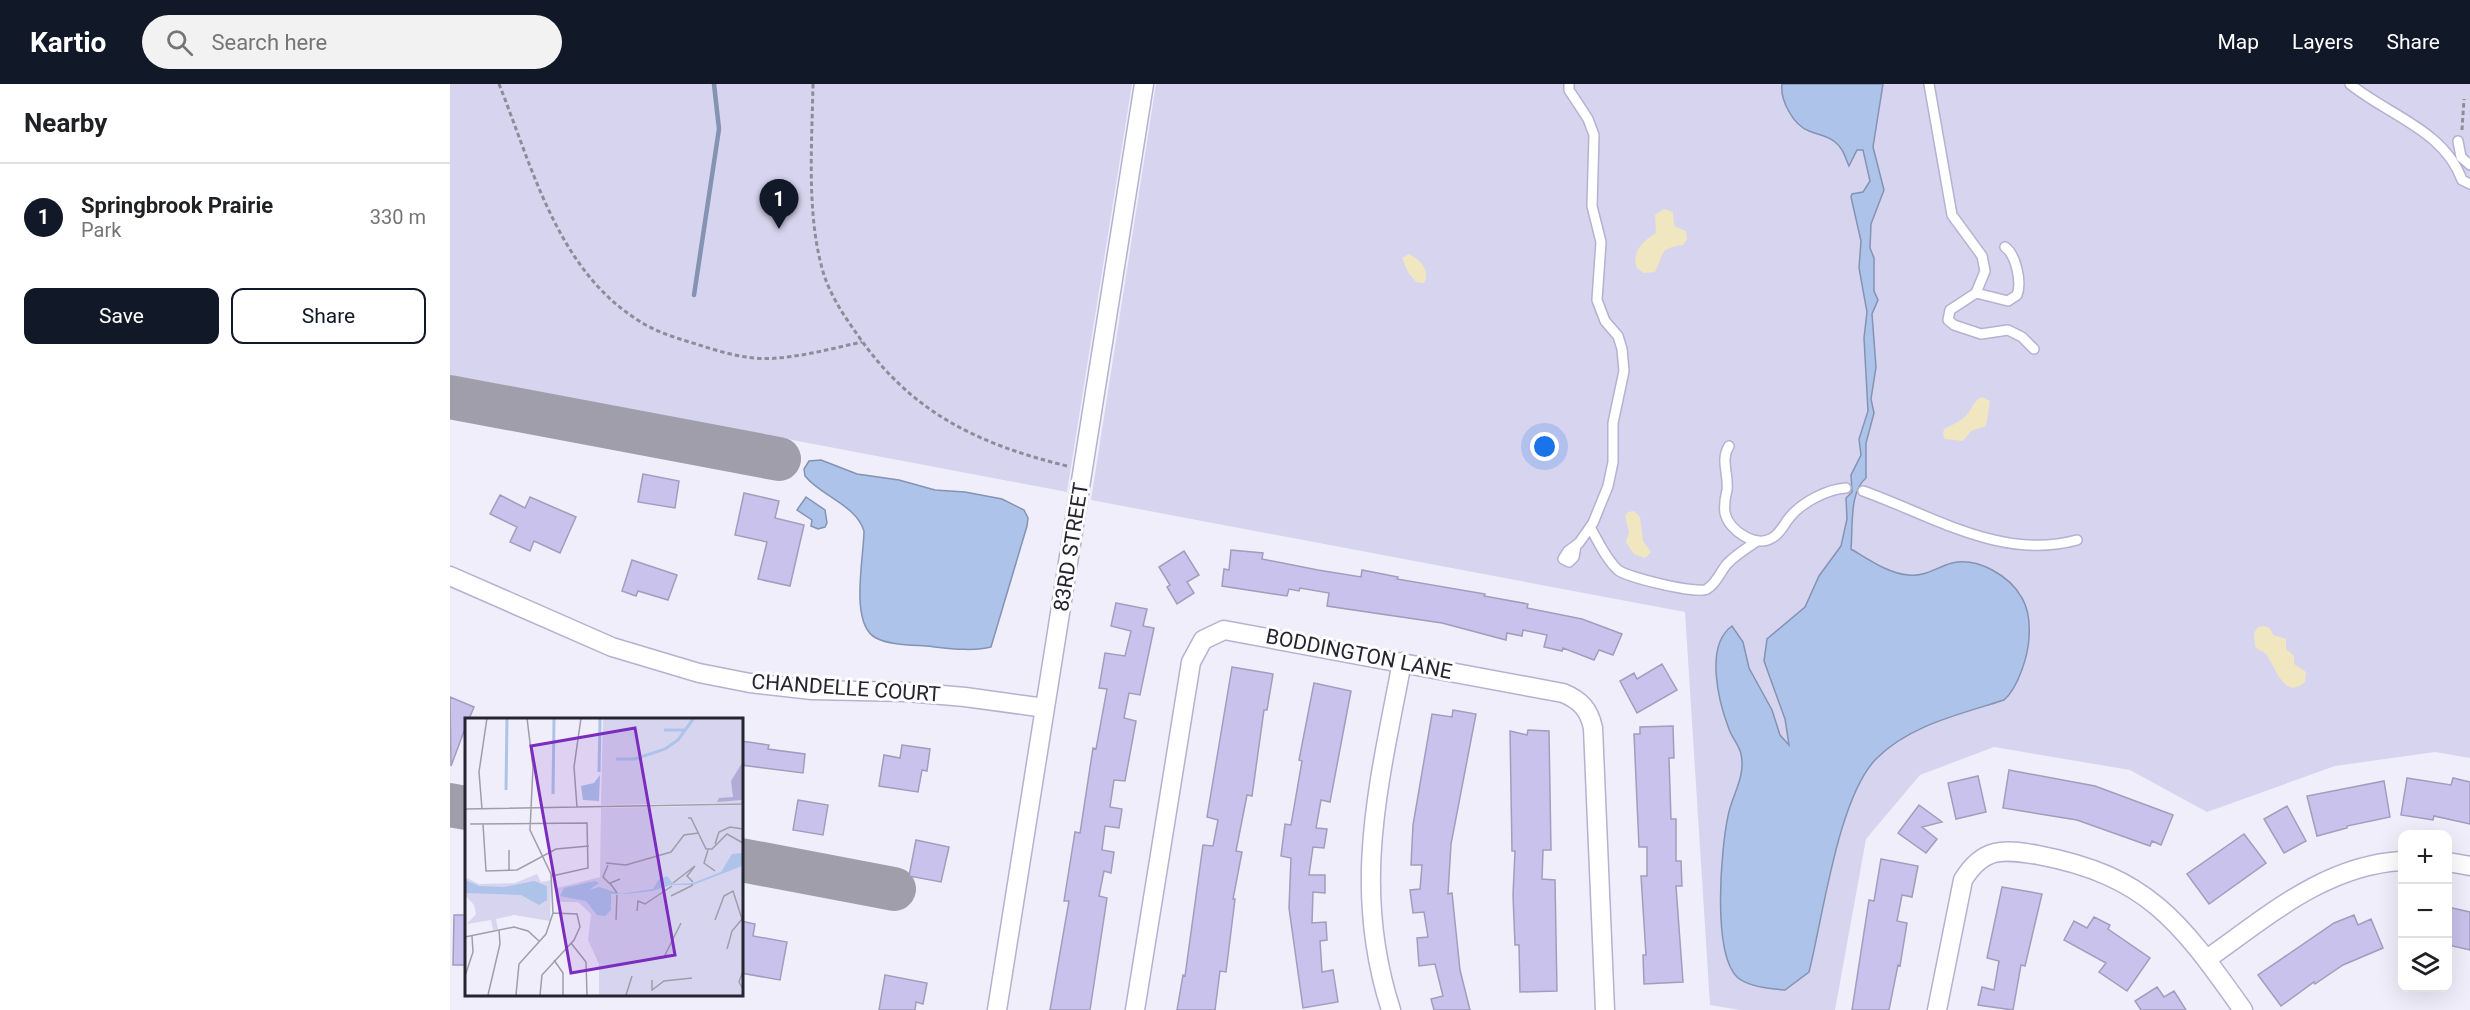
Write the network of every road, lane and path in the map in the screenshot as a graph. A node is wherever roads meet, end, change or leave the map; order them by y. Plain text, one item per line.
1 (499, 84) edge
2 (813, 84) edge
3 (1144, 84) edge
4 (1569, 84) edge
5 (1929, 84) edge
6 (2350, 84) edge
7 (2458, 141) dead end
8 (2470, 165) edge
9 (2470, 184) edge
10 (2005, 247) dead end
11 (1976, 293) junction
12 (862, 342) junction
13 (2034, 349) dead end
14 (1729, 446) dead end
15 (1072, 467) dead end
16 (1846, 488) dead end
17 (1863, 491) dead end
18 (1590, 527) junction
19 (2077, 540) dead end
20 (1757, 541) junction
21 (1576, 545) dead end
22 (450, 576) edge
23 (1402, 662) junction
24 (1045, 708) junction
25 (2398, 862) edge
26 (2452, 863) edge
27 (2470, 866) edge
28 (2207, 959) junction
29 (997, 1010) edge
30 (1135, 1010) edge
31 (1391, 1010) edge
32 (1605, 1010) edge
33 (1937, 1010) edge
34 (2243, 1010) edge

1 - 12 path
2 - 12 path
3 - 24 street, 83RD STREET
4 - 18 lane
5 - 11 lane
6 - 9 lane
7 - 8 lane
10 - 11 lane
11 - 13 lane
12 - 15 path
14 - 20 lane
16 - 20 lane
17 - 19 lane
18 - 20 lane
18 - 21 lane
22 - 24 street, CHANDELLE COURT
23 - 30 street, BODDINGTON LANE
23 - 31 street
23 - 32 street, BODDINGTON LANE
24 - 29 street, 83RD STREET
25 - 28 street
26 - 27 street
28 - 33 street
28 - 34 street

